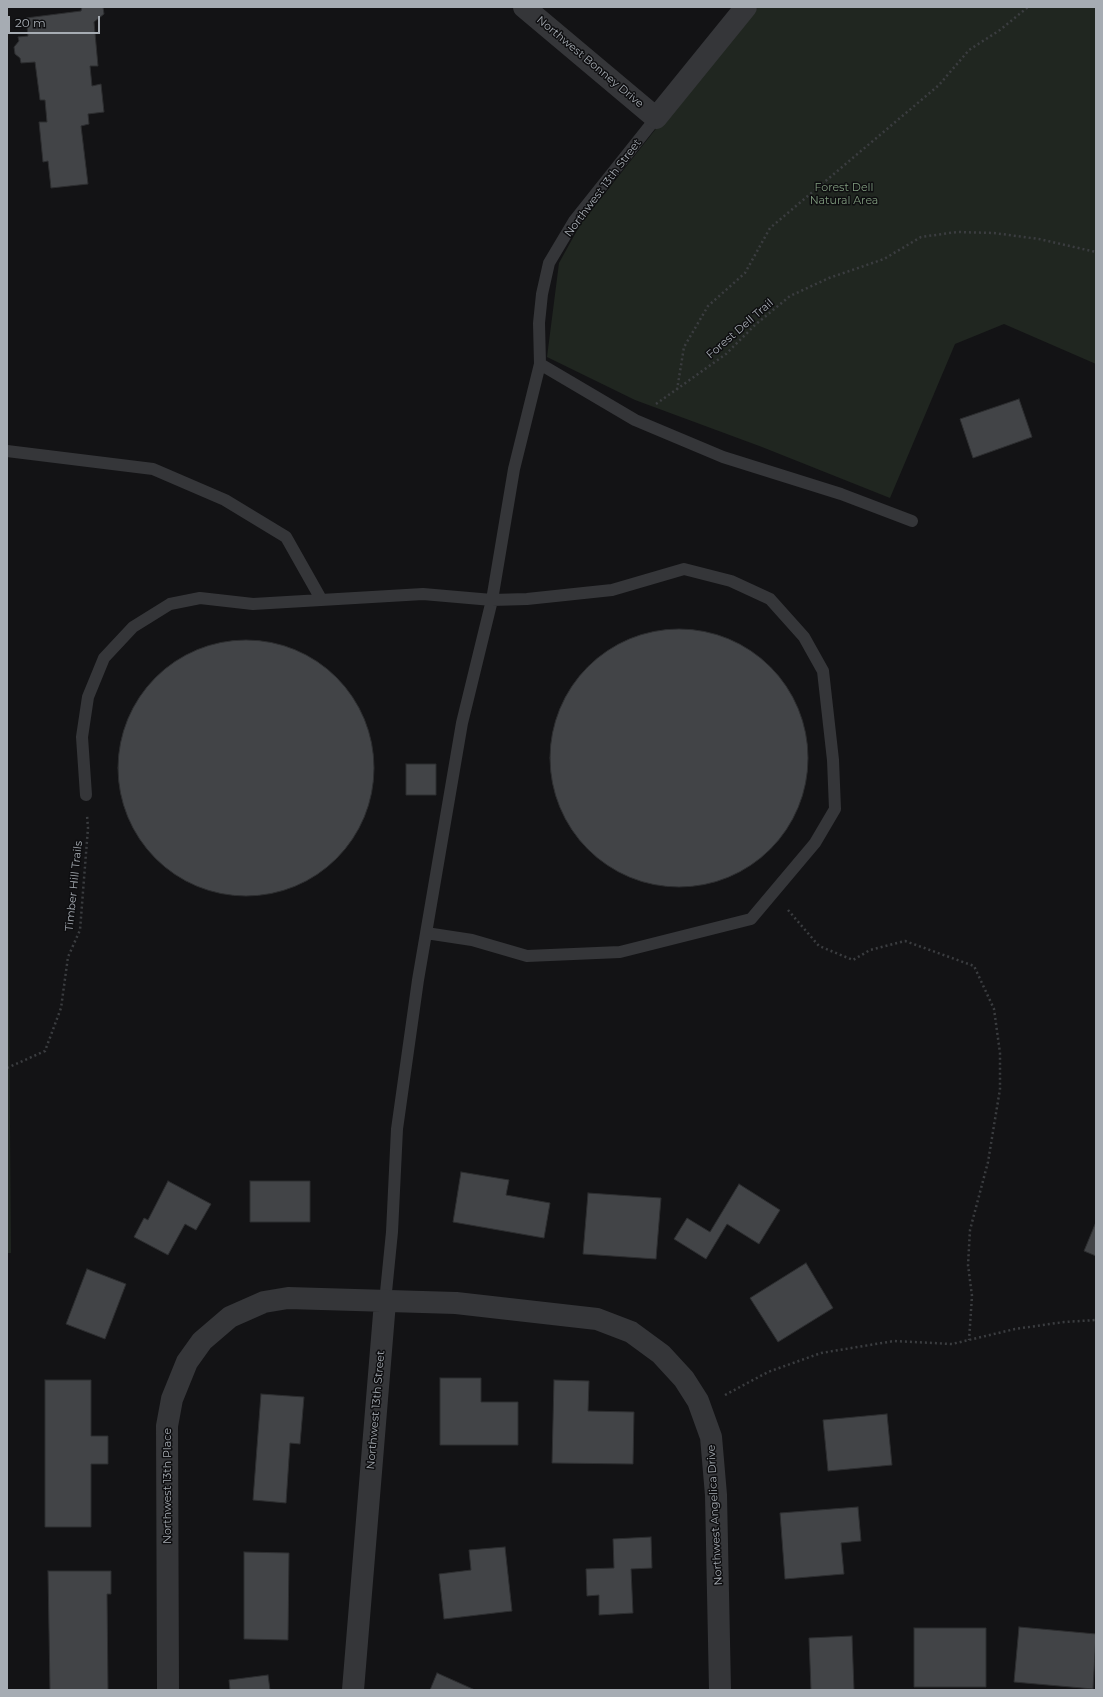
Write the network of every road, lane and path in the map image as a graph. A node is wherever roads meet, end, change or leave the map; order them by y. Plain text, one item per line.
1 (524, 7) edge
2 (746, 7) edge
3 (1028, 7) edge
4 (656, 118) junction
5 (1096, 252) edge
6 (540, 364) junction
7 (7, 451) edge
8 (912, 521) dead end
9 (321, 599) junction
10 (492, 600) junction
11 (86, 795) joint
12 (774, 892) junction
13 (426, 933) junction
14 (7, 1068) edge
15 (385, 1302) junction
16 (1096, 1320) edge
17 (969, 1340) junction
18 (698, 1401) junction
19 (168, 1690) edge
20 (353, 1690) edge
21 (720, 1690) edge

1 - 4 street, Northwest Bonney Drive
2 - 4 street, Northwest 13th Street
3 - 5 path, Forest Dell Trail
4 - 6 lane, Northwest 13th Street
6 - 8 lane
6 - 10 lane, Northwest 13th Street
7 - 9 lane
9 - 10 lane
9 - 11 lane
10 - 12 lane
10 - 13 lane, Northwest 13th Street
11 - 14 path, Timber Hill Trails
12 - 13 lane
12 - 17 path
13 - 15 lane, Northwest 13th Street
15 - 18 street, Northwest Angelica Drive
15 - 19 street, Northwest 13th Place
15 - 20 street, Northwest 13th Street
16 - 17 path
17 - 18 path
18 - 21 street, Northwest Angelica Drive

